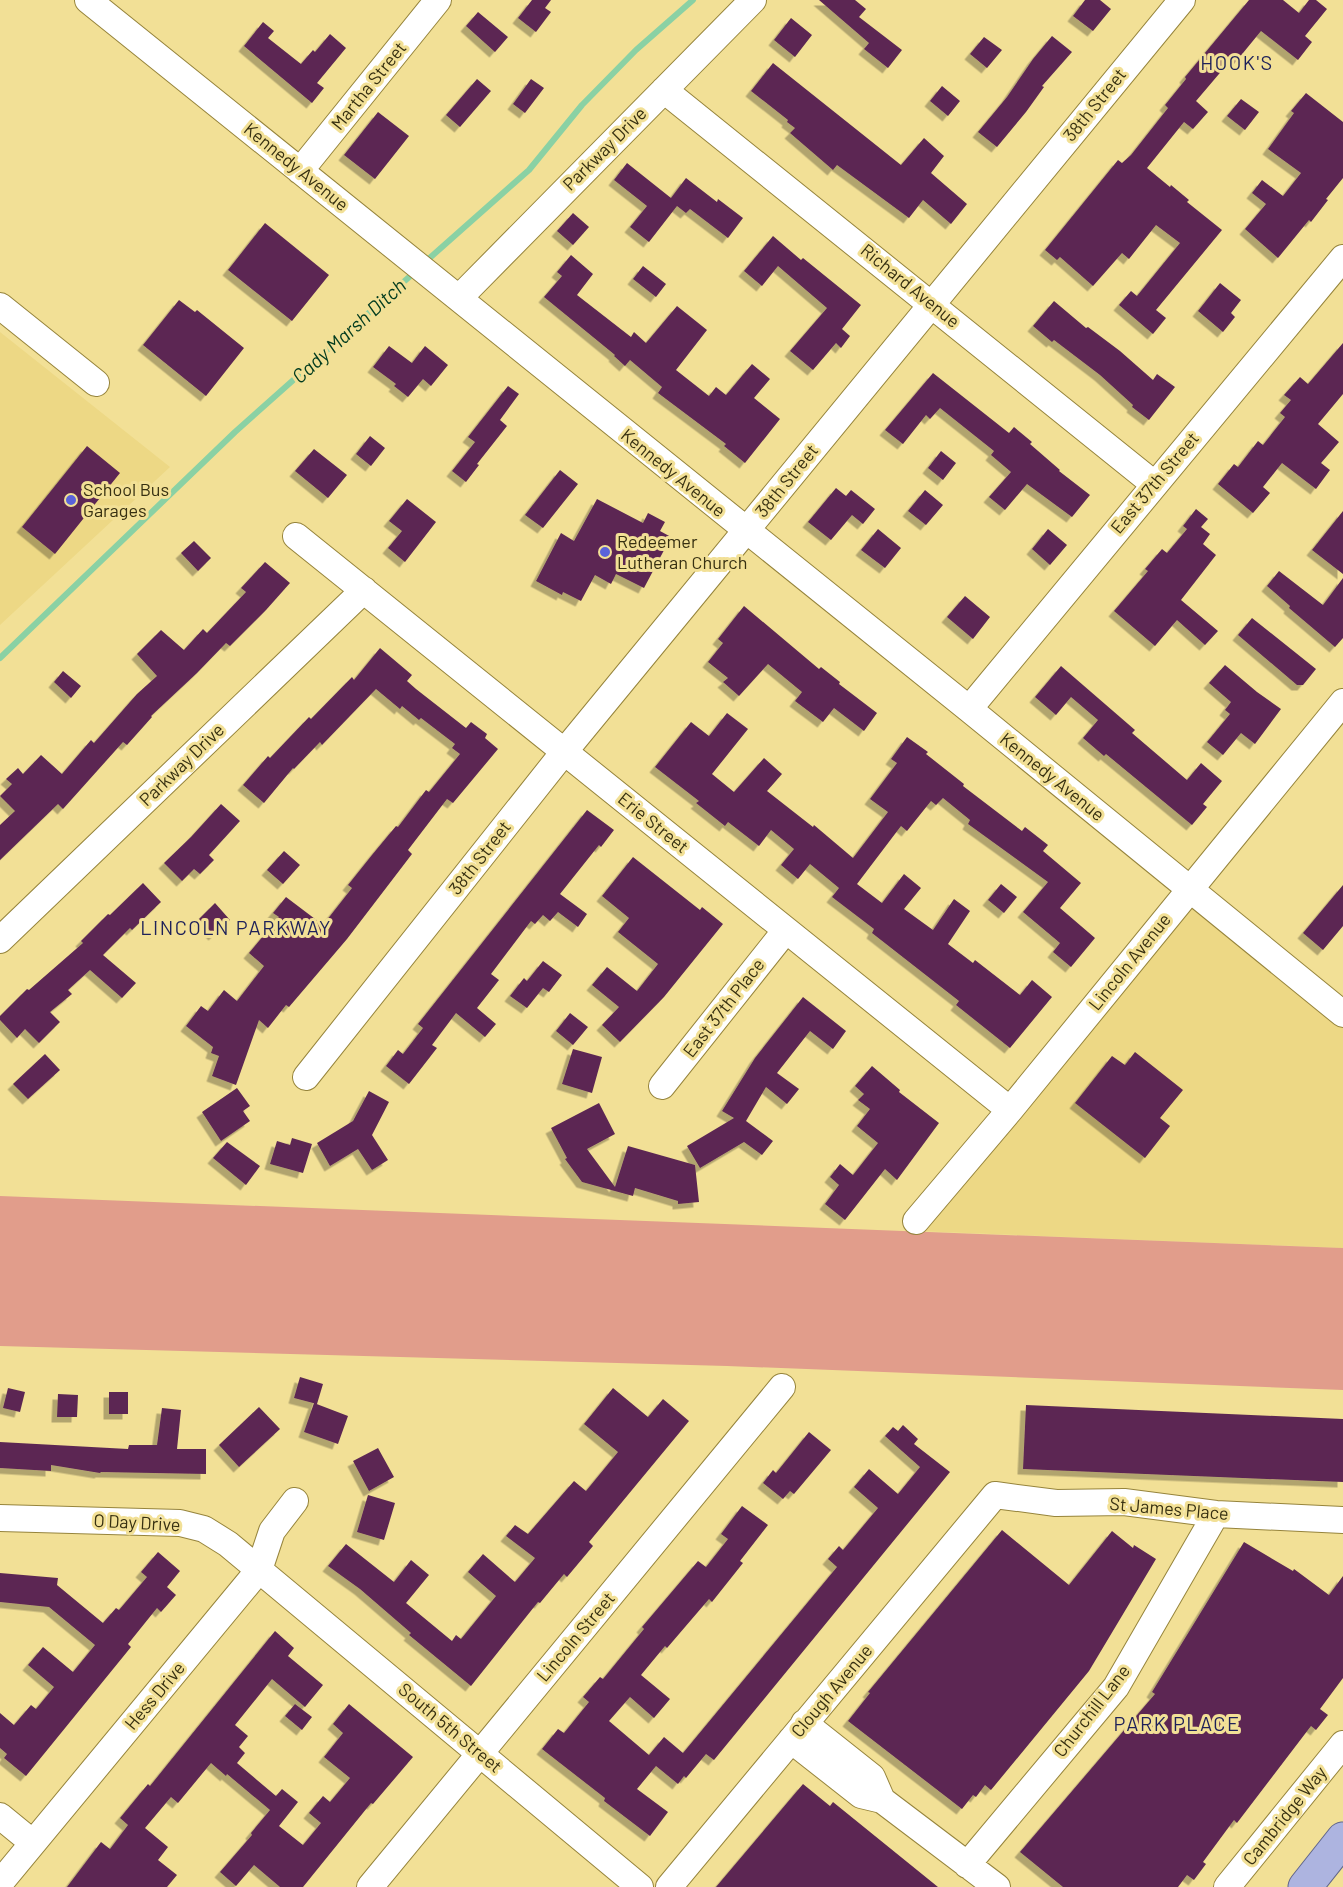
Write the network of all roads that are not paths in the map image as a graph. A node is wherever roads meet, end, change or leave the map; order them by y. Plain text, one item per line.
1 (88, 0) edge
2 (438, 0) edge
3 (753, 0) edge
4 (1182, 0) edge
5 (664, 90) junction
6 (300, 171) junction
7 (1343, 258) edge
8 (459, 298) junction
9 (932, 304) junction
10 (0, 306) edge
11 (96, 383) dead end
12 (1154, 484) junction
13 (746, 531) junction
14 (296, 537) dead end
15 (364, 590) junction
16 (1343, 702) edge
17 (969, 709) junction
18 (564, 752) junction
19 (1190, 889) junction
20 (786, 930) junction
21 (0, 940) edge
22 (1343, 1014) edge
23 (306, 1077) dead end
24 (662, 1086) dead end
25 (1010, 1110) junction
26 (916, 1221) dead end
27 (782, 1387) dead end
28 (995, 1495) joint
29 (295, 1501) dead end
30 (1216, 1514) junction
31 (0, 1518) edge
32 (1343, 1520) edge
33 (259, 1570) junction
34 (797, 1732) junction
35 (1343, 1744) edge
36 (480, 1753) junction
37 (0, 1816) edge
38 (1343, 1839) edge
39 (33, 1843) junction
40 (967, 1865) junction
41 (0, 1883) edge
42 (370, 1887) edge
43 (640, 1887) edge
44 (669, 1887) edge
45 (997, 1887) edge
46 (1227, 1887) edge
47 (1305, 1887) edge

1 - 6 street, Kennedy Avenue
2 - 6 street, Martha Street
3 - 5 street, Parkway Drive
4 - 9 street, 38th Street
5 - 8 street, Parkway Drive
5 - 9 street, Richard Avenue
6 - 8 street, Kennedy Avenue
7 - 12 street, East 37th Street
8 - 13 street, Kennedy Avenue
9 - 12 street, Richard Avenue
9 - 13 street, 38th Street
10 - 11 street
12 - 17 street, East 37th Street
13 - 17 street, Kennedy Avenue
13 - 18 street, 38th Street
14 - 15 street, Erie Street
15 - 18 street, Erie Street
15 - 21 street, Parkway Drive
16 - 19 street, Lincoln Avenue
17 - 19 street, Kennedy Avenue
18 - 20 street, Erie Street
18 - 23 street, 38th Street
19 - 22 street, Kennedy Avenue
19 - 25 street, Lincoln Avenue
20 - 24 street, East 37th Place
20 - 25 street, Erie Street
25 - 26 street, Lincoln Avenue
27 - 36 street, Lincoln Street
28 - 30 street, St James Place
28 - 34 street, Clough Avenue
29 - 33 street, Hess Drive
30 - 32 street, St James Place
30 - 40 street, Churchill Lane
31 - 33 street, O Day Drive
33 - 36 street, South 5th Street
33 - 39 street, Hess Drive
34 - 40 street
34 - 44 street, Clough Avenue
35 - 46 street, Cambridge Way
36 - 42 street, Lincoln Street
36 - 43 street, South 5th Street
37 - 39 street
38 - 47 main road
39 - 41 street, Hess Drive
40 - 45 street

